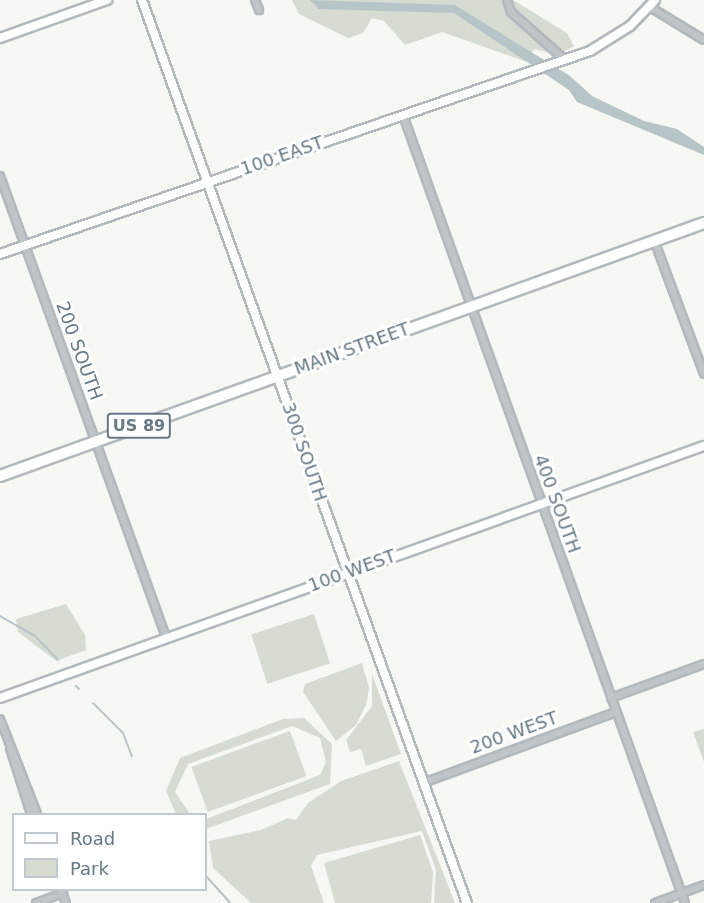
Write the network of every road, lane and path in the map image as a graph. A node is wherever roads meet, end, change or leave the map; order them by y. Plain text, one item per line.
1 (108, 0) edge
2 (142, 0) edge
3 (255, 0) edge
4 (507, 0) edge
5 (652, 3) edge
6 (259, 10) dead end
7 (0, 38) edge
8 (704, 40) edge
9 (565, 60) junction
10 (403, 115) junction
11 (0, 176) edge
12 (208, 182) junction
13 (704, 223) edge
14 (654, 240) junction
15 (25, 245) junction
16 (0, 254) edge
17 (469, 307) junction
18 (704, 374) edge
19 (278, 375) junction
20 (96, 442) junction
21 (704, 446) edge
22 (0, 476) edge
23 (540, 504) junction
24 (347, 573) junction
25 (166, 638) junction
26 (704, 664) edge
27 (0, 698) edge
28 (611, 698) junction
29 (616, 712) junction
30 (0, 719) edge
31 (10, 745) junction
32 (423, 783) junction
33 (31, 813) edge
34 (37, 813) edge
35 (704, 885) edge
36 (62, 891) edge
37 (682, 893) junction
38 (36, 903) edge
39 (66, 903) edge
40 (467, 903) edge
41 (655, 903) edge
42 (685, 903) edge

1 - 7 street
2 - 12 street, 300 SOUTH
3 - 6 street
4 - 9 street
5 - 8 street
5 - 9 street, 100 EAST
9 - 10 street, 100 EAST
10 - 12 street, 100 EAST
10 - 17 street, 400 SOUTH
11 - 15 street, 200 SOUTH
12 - 15 street, 100 EAST
12 - 19 street, 300 SOUTH
13 - 14 highway, MAIN STREET / US 89
14 - 17 highway, MAIN STREET / US 89
14 - 18 street
15 - 16 street, 100 EAST
15 - 20 street, 200 SOUTH
17 - 19 highway, MAIN STREET / US 89
17 - 23 street, 400 SOUTH
19 - 20 highway, MAIN STREET / US 89
19 - 24 street, 300 SOUTH
20 - 22 highway, MAIN STREET / US 89
20 - 25 street, 200 SOUTH
21 - 23 street, 100 WEST
23 - 24 street, 100 WEST
23 - 28 street, 400 SOUTH
24 - 25 street, 100 WEST
24 - 32 street, 300 SOUTH
25 - 27 street, 100 WEST
26 - 28 street
28 - 29 street, 400 SOUTH
29 - 32 street, 200 WEST
29 - 37 street, 400 SOUTH
30 - 31 street
31 - 33 street
31 - 34 street
32 - 40 street, 300 SOUTH
35 - 37 street
36 - 38 street
36 - 39 street
37 - 41 street
37 - 42 street, 400 SOUTH

